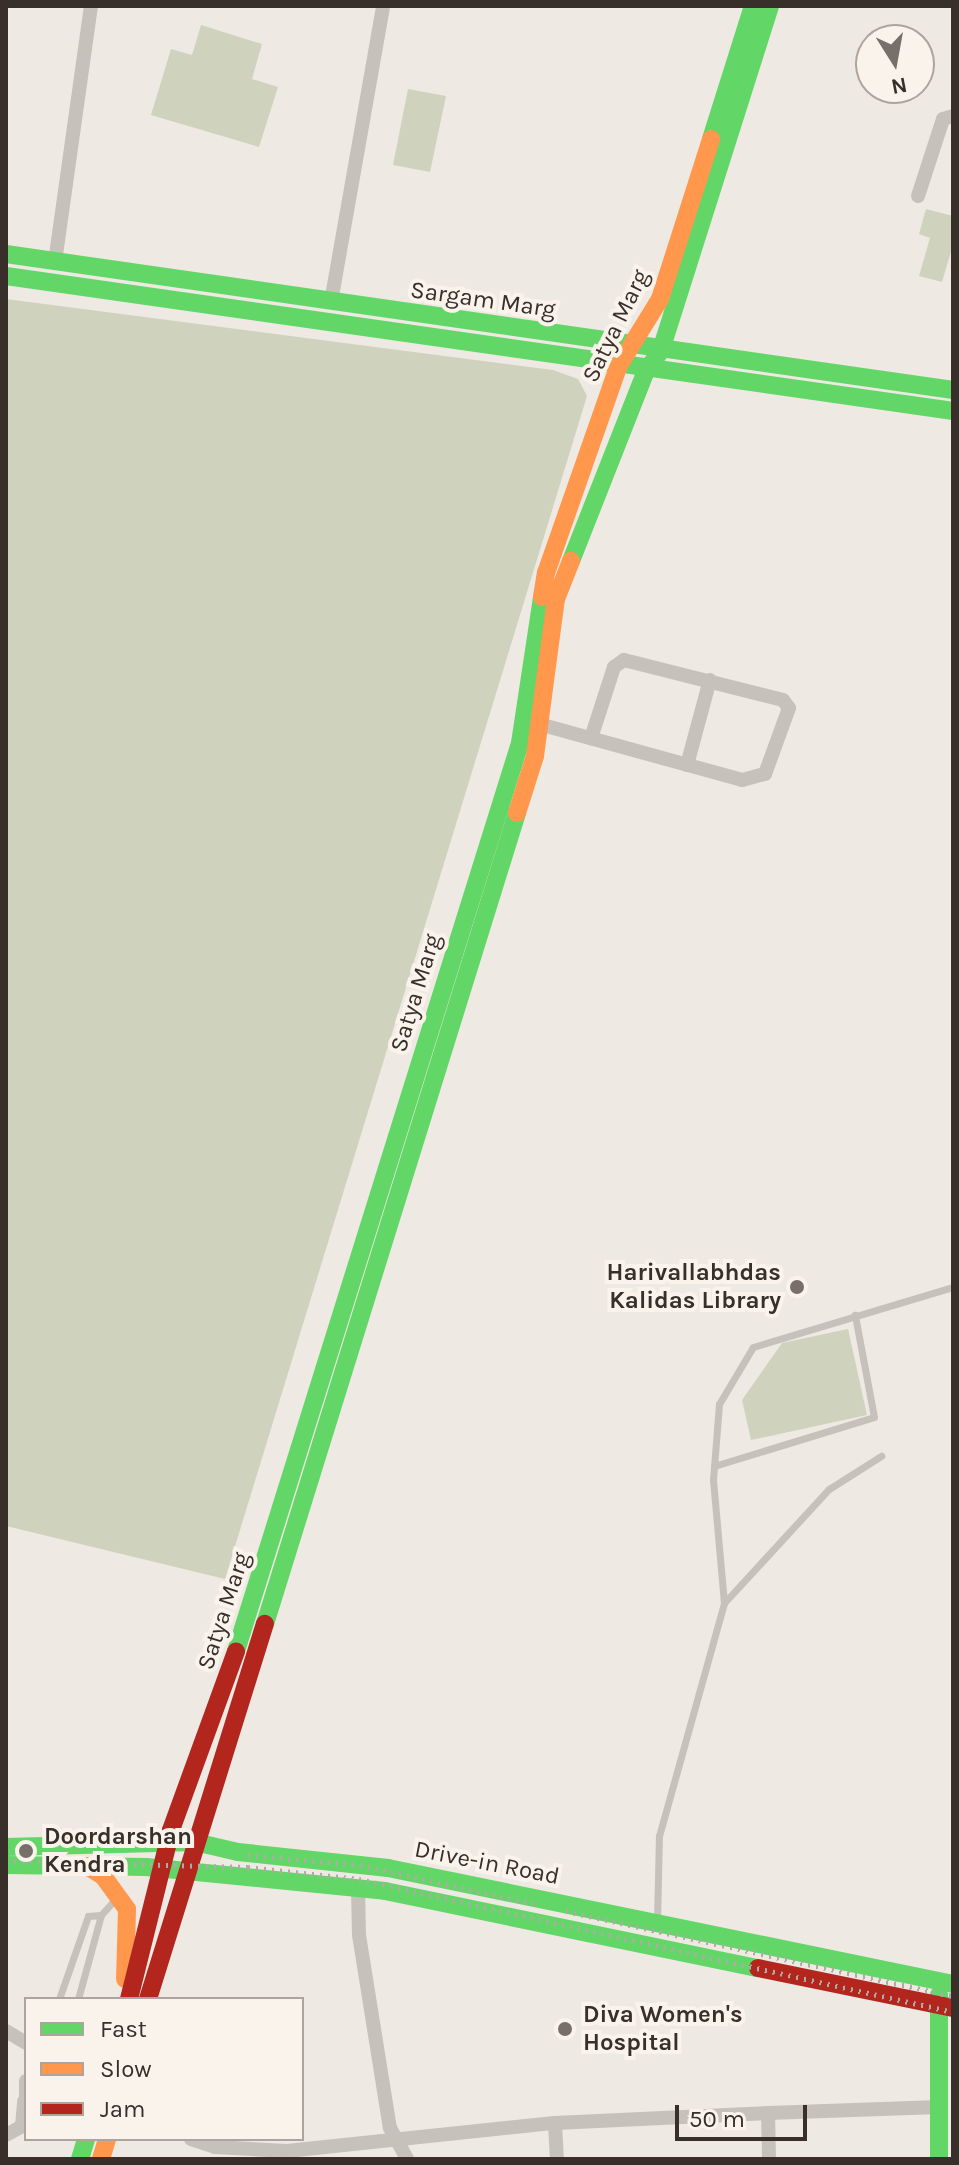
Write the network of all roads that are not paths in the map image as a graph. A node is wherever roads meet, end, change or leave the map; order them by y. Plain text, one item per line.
1 (91, 6) edge
2 (383, 6) edge
3 (753, 6) edge
4 (770, 6) edge
5 (953, 116) edge
6 (918, 196) dead end
7 (6, 254) edge
8 (55, 262) junction
9 (6, 276) edge
10 (331, 302) junction
11 (633, 347) junction
12 (661, 350) junction
13 (618, 367) junction
14 (646, 371) junction
15 (953, 390) edge
16 (953, 411) edge
17 (710, 680) junction
18 (539, 724) junction
19 (591, 738) junction
20 (687, 765) junction
21 (492, 859) junction
22 (953, 1287) edge
23 (855, 1315) junction
24 (881, 1456) dead end
25 (714, 1466) junction
26 (724, 1603) junction
27 (168, 1841) junction
28 (195, 1842) junction
29 (6, 1847) edge
30 (6, 1865) edge
31 (87, 1866) junction
32 (161, 1868) junction
33 (185, 1872) junction
34 (358, 1888) junction
35 (119, 1895) junction
36 (101, 1915) junction
37 (657, 1924) junction
38 (947, 1983) edge
39 (60, 1997) edge
40 (79, 1997) edge
41 (127, 1997) edge
42 (128, 1997) edge
43 (149, 1997) edge
44 (945, 2006) edge
45 (6, 2031) edge
46 (24, 2042) edge
47 (939, 2107) junction
48 (24, 2109) edge
49 (768, 2113) junction
50 (555, 2123) junction
51 (6, 2135) edge
52 (395, 2139) junction
53 (197, 2141) edge
54 (255, 2154) edge
55 (407, 2159) edge
56 (557, 2159) edge
57 (769, 2159) edge
58 (939, 2159) edge

1 - 8 street
2 - 10 street
3 - 11 main road, Satya Marg
4 - 12 main road, Satya Marg
5 - 6 street
7 - 8 main road, Sargam Marg
8 - 10 main road, Sargam Marg
9 - 13 main road, Sargam Marg
10 - 11 main road, Sargam Marg
11 - 12 main road, Sargam Marg
11 - 13 main road, Satya Marg
12 - 14 main road, Satya Marg
12 - 15 main road, Sargam Marg
13 - 14 main road, Sargam Marg
13 - 21 main road, Satya Marg
14 - 16 main road, Sargam Marg
14 - 18 main road, Satya Marg
17 - 19 street
17 - 20 street
17 - 20 street
18 - 19 street
18 - 21 main road, Satya Marg
19 - 20 street
21 - 27 main road, Satya Marg
21 - 28 main road, Satya Marg
22 - 23 lane
23 - 25 lane
23 - 25 lane
24 - 26 lane
25 - 26 lane
26 - 37 lane
27 - 28 main road, Drive-in Road
27 - 29 main road, Drive-in Road
27 - 32 main road, Satya Marg
28 - 33 main road, Satya Marg
28 - 37 main road, Drive-in Road
30 - 31 main road, Drive-in Road
31 - 32 main road, Drive-in Road
31 - 35 main road
32 - 33 main road, Drive-in Road
32 - 42 main road, Satya Marg
33 - 34 main road, Drive-in Road
33 - 43 main road, Satya Marg
34 - 44 main road, Drive-in Road
34 - 52 street
35 - 36 lane
35 - 41 main road
36 - 39 lane
36 - 40 lane
37 - 38 main road, Drive-in Road
38 - 44 main road
44 - 47 main road
45 - 46 street
47 - 49 street
47 - 58 main road
48 - 51 street
49 - 50 street
49 - 57 street
50 - 52 street
50 - 56 street
52 - 54 street
52 - 55 street
53 - 54 street

